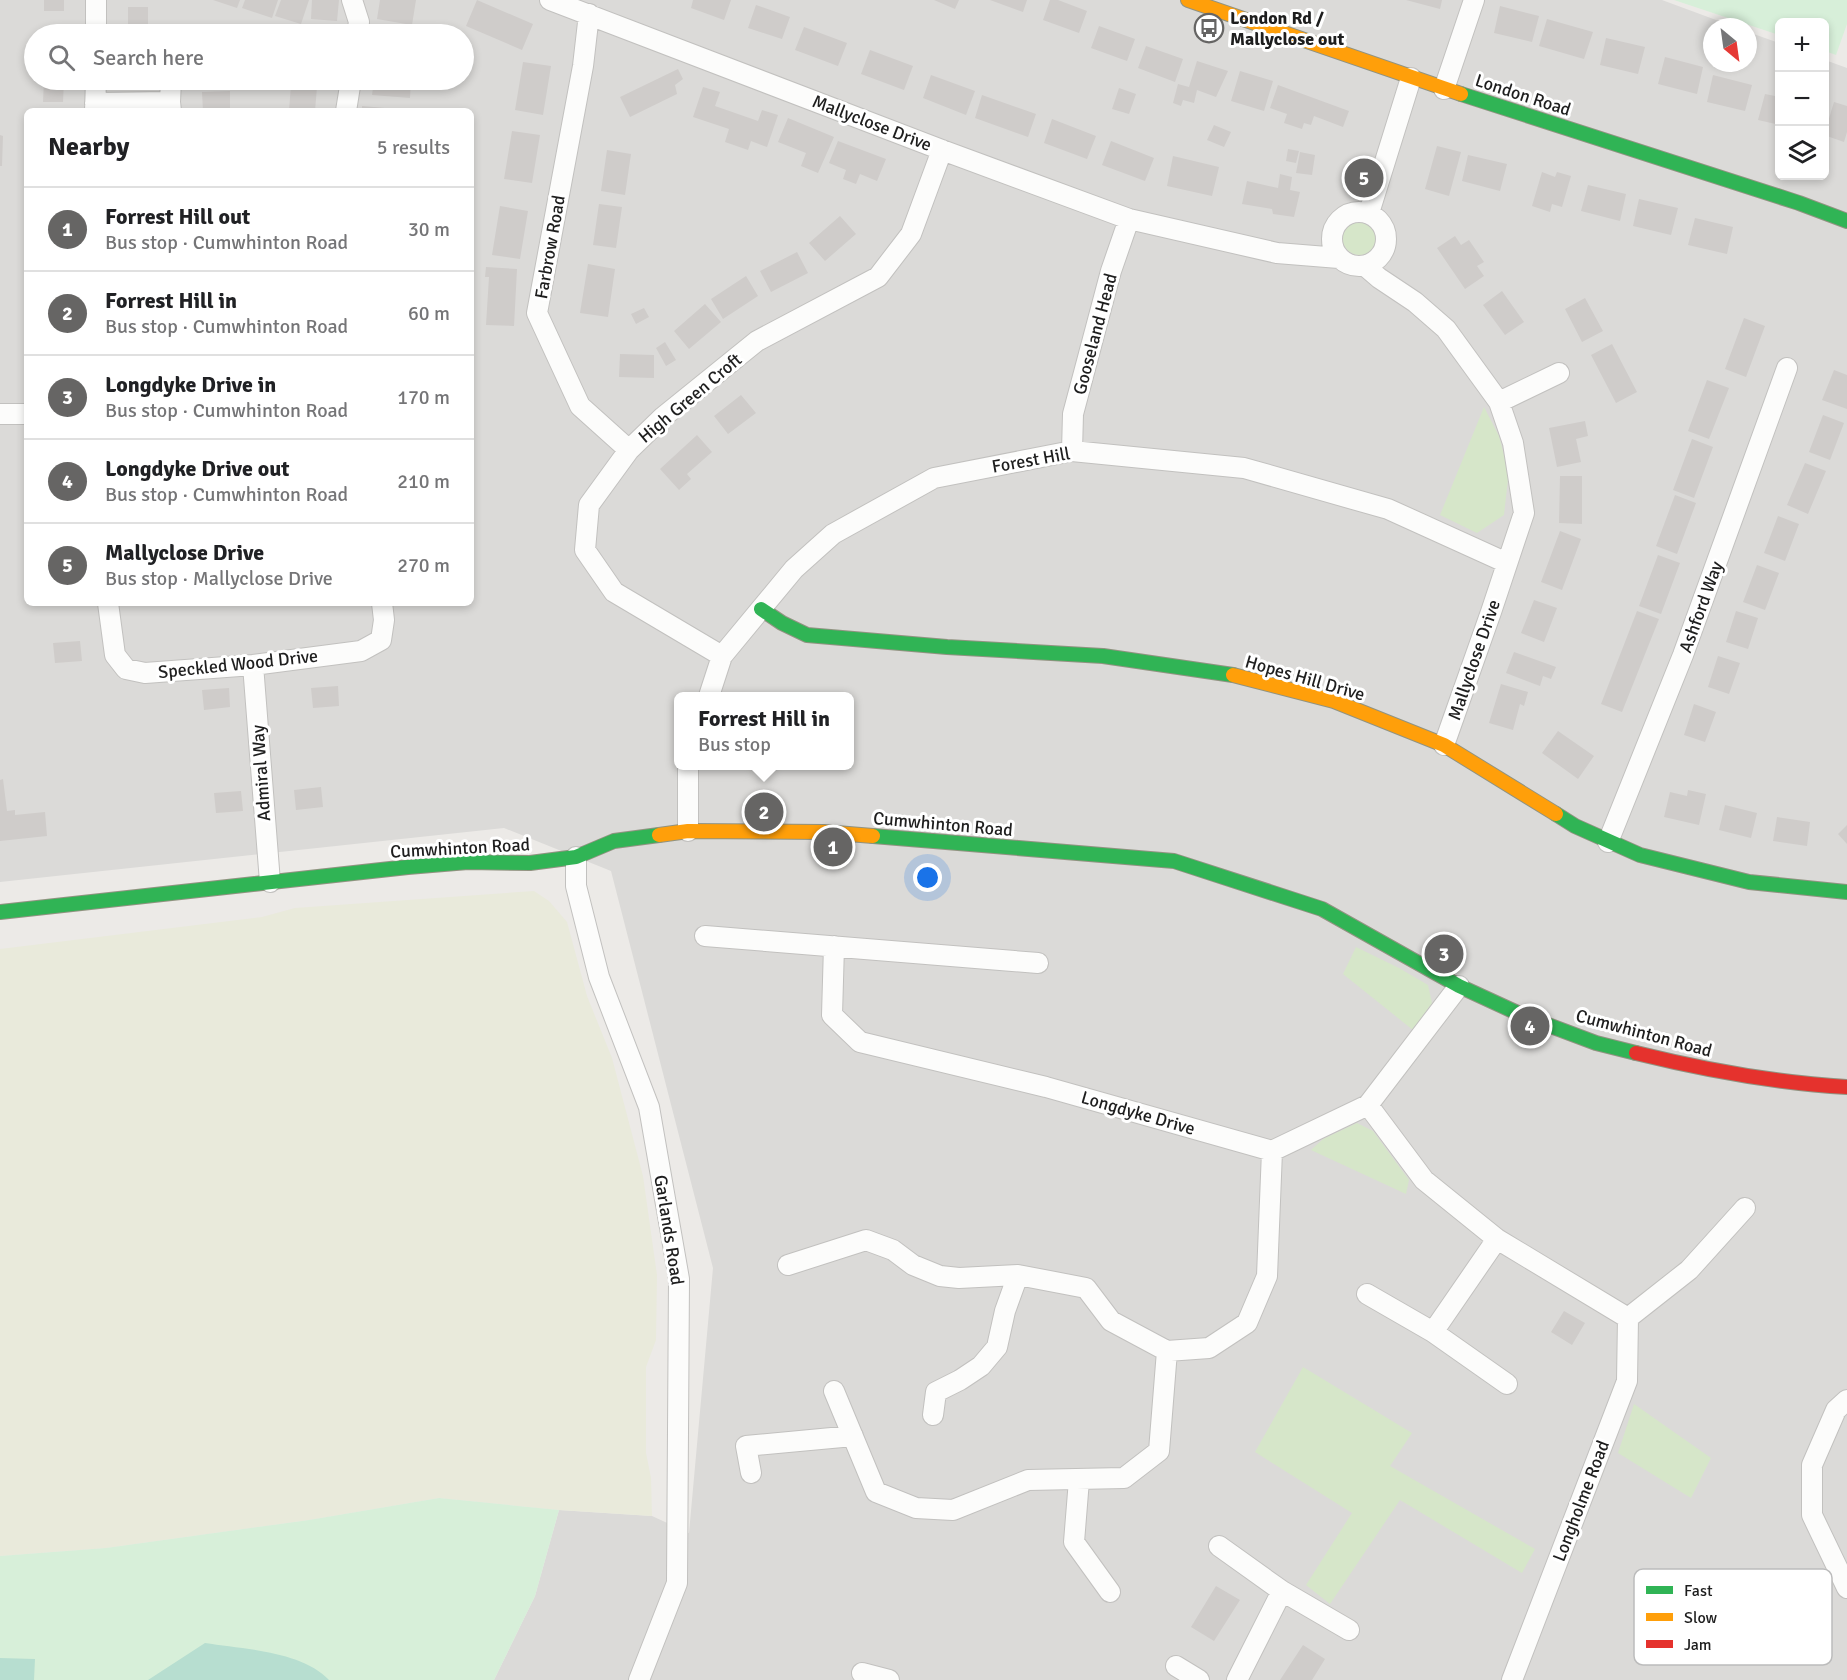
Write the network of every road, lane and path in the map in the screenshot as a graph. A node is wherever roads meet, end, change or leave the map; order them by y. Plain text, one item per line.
1 (96, 0) edge
2 (352, 0) edge
3 (550, 0) edge
4 (1188, 0) edge
5 (1474, 0) edge
6 (589, 14) junction
7 (96, 24) edge
8 (359, 24) edge
9 (1411, 78) junction
10 (1443, 88) junction
11 (96, 90) edge
12 (171, 90) edge
13 (349, 90) edge
14 (95, 107) edge
15 (170, 107) edge
16 (346, 108) edge
17 (942, 150) junction
18 (1368, 213) junction
19 (1129, 219) junction
20 (1847, 221) edge
21 (1340, 258) junction
22 (1365, 266) junction
23 (1787, 369) dead end
24 (1559, 373) dead end
25 (1498, 402) junction
26 (0, 414) edge
27 (24, 414) edge
28 (629, 450) junction
29 (1072, 451) junction
30 (1507, 564) junction
31 (108, 606) edge
32 (382, 606) edge
33 (761, 609) junction
34 (722, 656) junction
35 (253, 665) junction
36 (710, 692) edge
37 (1444, 745) junction
38 (688, 770) edge
39 (688, 831) junction
40 (1608, 842) junction
41 (576, 857) junction
42 (270, 882) junction
43 (1847, 892) edge
44 (0, 912) edge
45 (705, 936) dead end
46 (834, 946) junction
47 (1038, 963) dead end
48 (1459, 986) junction
49 (1847, 1087) edge
50 (1368, 1105) junction
51 (1272, 1151) junction
52 (1745, 1209) dead end
53 (1497, 1239) junction
54 (788, 1264) dead end
55 (1018, 1275) junction
56 (1367, 1294) dead end
57 (1628, 1318) junction
58 (1433, 1332) junction
59 (1167, 1351) junction
60 (1507, 1384) dead end
61 (834, 1390) dead end
62 (1847, 1400) edge
63 (933, 1414) dead end
64 (853, 1436) junction
65 (751, 1473) dead end
66 (1079, 1480) junction
67 (1219, 1546) dead end
68 (1847, 1588) edge
69 (1282, 1591) junction
70 (1110, 1592) dead end
71 (1349, 1630) dead end
72 (1176, 1666) dead end
73 (862, 1673) dead end
74 (639, 1680) edge
75 (889, 1680) edge
76 (1199, 1680) edge
77 (1237, 1680) edge
78 (1512, 1680) edge

1 - 7 street
2 - 8 street
3 - 6 street, Mallyclose Drive
4 - 9 street, London Road
5 - 10 street
6 - 17 street, Mallyclose Drive
6 - 28 street, Farbrow Road
9 - 10 street, London Road
9 - 18 street
10 - 20 street, London Road
11 - 14 street
12 - 15 street
13 - 16 street
14 - 15 street
17 - 19 street, Mallyclose Drive
17 - 28 street, High Green Croft
18 - 21 street
18 - 22 street
19 - 21 street, Mallyclose Drive
19 - 29 street, Gooseland Head
21 - 22 street, Mallyclose Drive
22 - 25 street, Mallyclose Drive
23 - 40 street, Ashford Way
24 - 25 street
25 - 30 street, Mallyclose Drive
26 - 27 street
28 - 34 street, High Green Croft
29 - 30 street, Forest Hill
29 - 33 street, Forest Hill
30 - 37 street, Mallyclose Drive
31 - 35 street, Speckled Wood Drive
32 - 35 street, Speckled Wood Drive
33 - 34 street, Forest Hill
33 - 37 street, Hopes Hill Drive
34 - 36 street, Forest Hill
35 - 42 street, Admiral Way
37 - 40 street, Hopes Hill Drive
38 - 39 street
39 - 41 street, Cumwhinton Road
39 - 48 street, Cumwhinton Road
40 - 43 street, Hopes Hill Drive
41 - 42 street, Cumwhinton Road
41 - 74 street, Garlands Road
42 - 44 street, Cumwhinton Road
45 - 46 street
46 - 47 street
46 - 51 street, Longdyke Drive
48 - 49 street, Cumwhinton Road
48 - 50 street
50 - 51 street
50 - 53 street
51 - 59 street
52 - 57 street
53 - 57 street
53 - 58 street
54 - 55 street
55 - 59 street
55 - 63 street
56 - 58 street
57 - 78 street, Longholme Road
58 - 60 street
59 - 66 street
61 - 64 street
62 - 68 street
64 - 65 street
64 - 66 street
66 - 70 street
67 - 69 street
69 - 71 street
69 - 77 street
72 - 76 street
73 - 75 street

